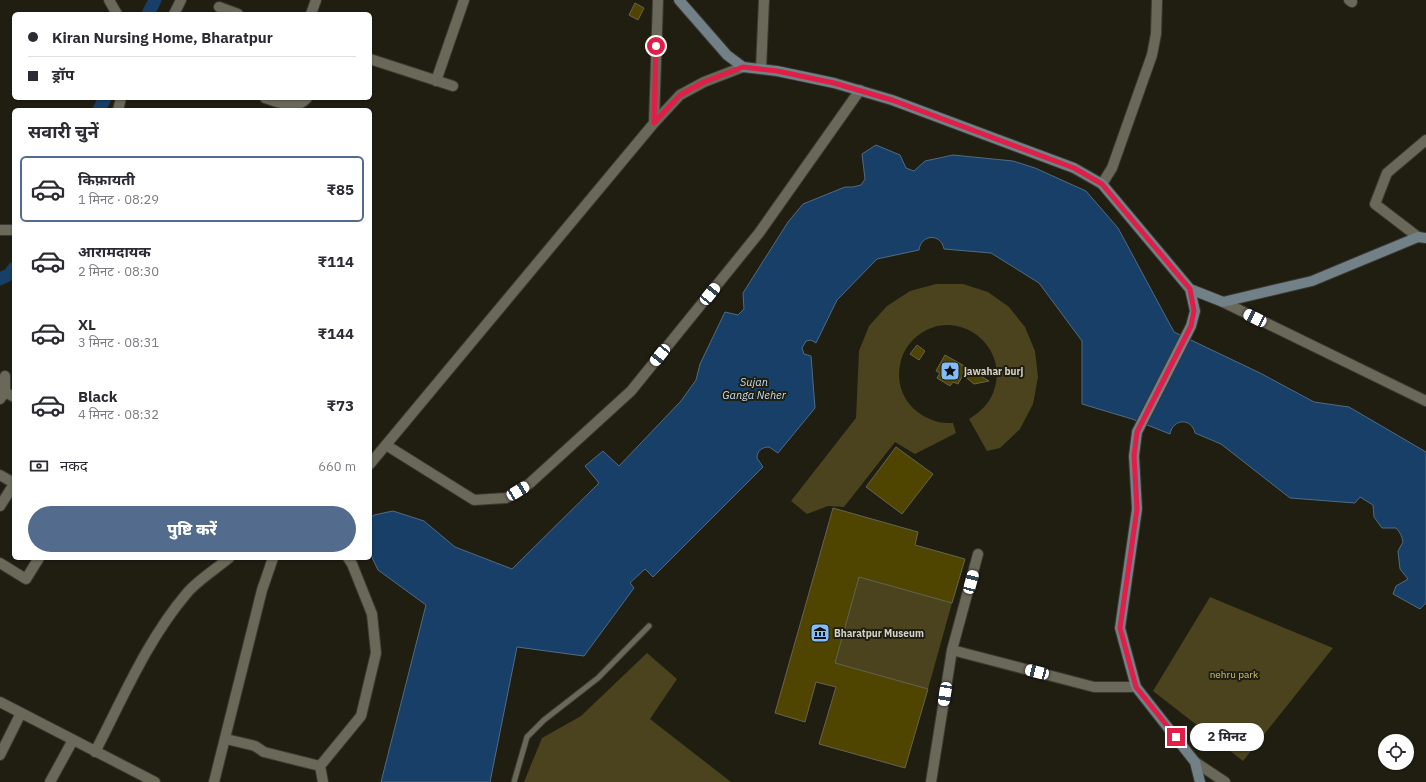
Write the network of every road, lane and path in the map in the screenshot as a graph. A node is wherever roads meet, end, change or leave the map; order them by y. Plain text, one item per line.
1 (109, 0) edge
2 (181, 0) edge
3 (316, 0) edge
4 (464, 0) edge
5 (658, 0) edge
6 (679, 0) edge
7 (764, 0) edge
8 (1157, 0) edge
9 (218, 7) dead end
10 (116, 12) edge
11 (175, 12) edge
12 (232, 12) edge
13 (312, 12) edge
14 (372, 60) edge
15 (743, 67) junction
16 (761, 69) junction
17 (436, 81) junction
18 (453, 86) dead end
19 (860, 90) junction
20 (271, 100) edge
21 (306, 100) edge
22 (654, 123) junction
23 (1426, 140) edge
24 (1102, 184) junction
25 (0, 230) edge
26 (12, 230) edge
27 (1422, 237) edge
28 (1190, 289) junction
29 (1223, 302) junction
30 (6, 377) edge
31 (2, 395) edge
32 (12, 397) edge
33 (1426, 401) edge
34 (386, 445) junction
35 (372, 462) edge
36 (0, 475) edge
37 (12, 483) edge
38 (12, 487) edge
39 (0, 506) edge
40 (978, 554) dead end
41 (38, 560) edge
42 (227, 560) edge
43 (272, 560) edge
44 (349, 560) edge
45 (0, 563) edge
46 (649, 626) dead end
47 (952, 650) junction
48 (1136, 687) junction
49 (0, 702) edge
50 (21, 713) junction
51 (226, 739) junction
52 (73, 740) junction
53 (95, 752) junction
54 (0, 755) edge
55 (1195, 762) junction
56 (320, 766) junction
57 (150, 781) edge
58 (50, 782) edge
59 (214, 782) edge
60 (323, 782) edge
61 (514, 782) edge
62 (930, 782) edge
63 (1200, 782) edge
64 (1224, 782) edge

1 - 10 street
2 - 11 street
3 - 13 street
4 - 17 street
5 - 22 street
6 - 15 main road
7 - 16 street
8 - 24 street
9 - 12 street
14 - 17 street
15 - 16 main road
15 - 22 street
16 - 19 main road
17 - 18 street
19 - 24 main road
19 - 34 street
20 - 21 street
22 - 34 street
23 - 27 street
24 - 28 main road
25 - 26 street
27 - 29 main road
28 - 29 main road
28 - 48 main road
29 - 33 street
30 - 31 street
31 - 32 street
34 - 35 street
36 - 37 street
38 - 39 street
40 - 47 street
41 - 45 street
42 - 53 street
43 - 51 street
44 - 56 street
46 - 61 lane
47 - 48 street
47 - 62 street
48 - 55 main road
49 - 50 street
50 - 52 street
50 - 54 street
51 - 56 street
51 - 59 street
52 - 53 street
52 - 58 street
53 - 57 street
55 - 63 main road
55 - 64 street
56 - 60 street

